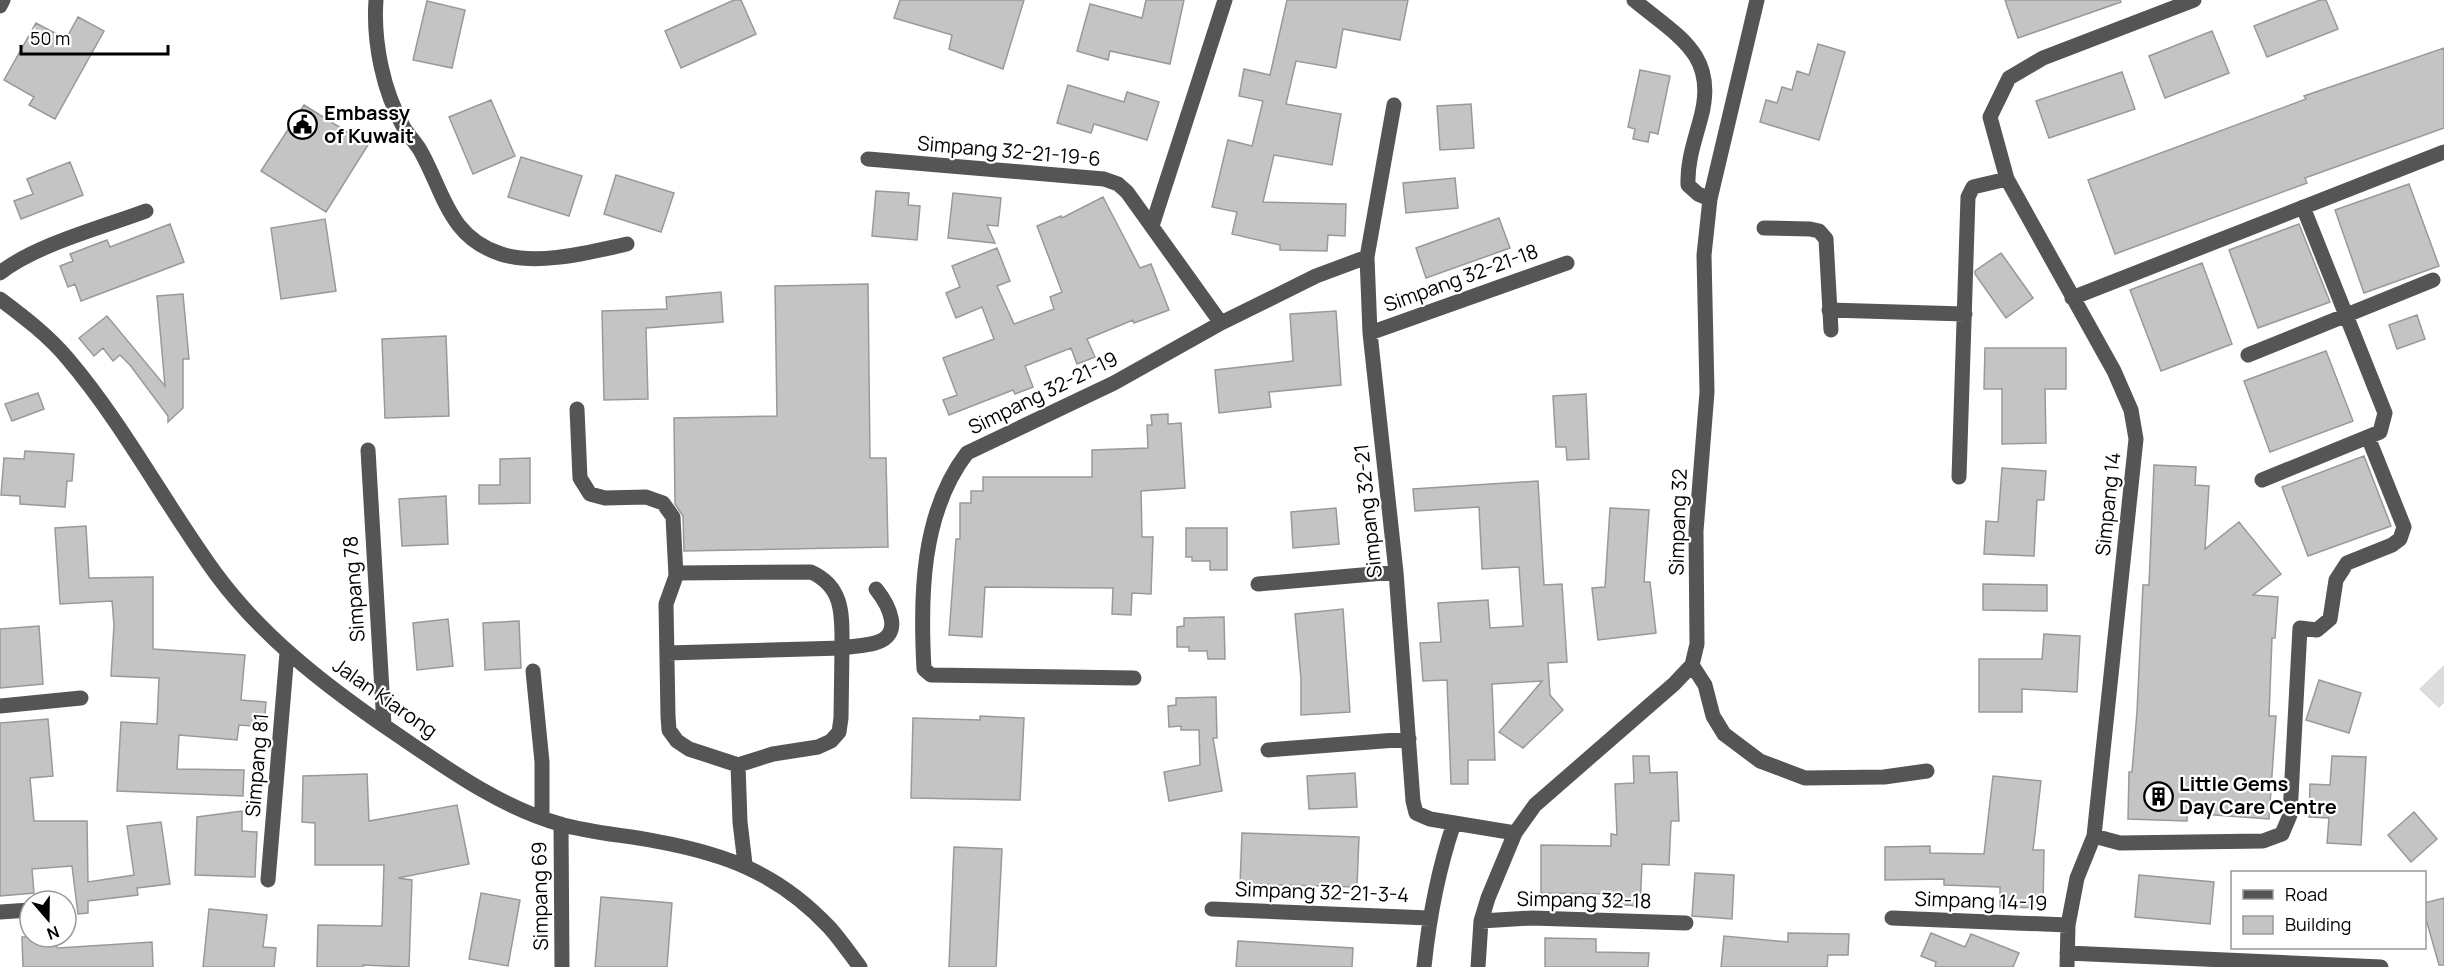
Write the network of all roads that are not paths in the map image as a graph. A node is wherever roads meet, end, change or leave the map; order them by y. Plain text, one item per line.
1 (3, 0) edge
2 (376, 0) edge
3 (1225, 0) edge
4 (1634, 0) edge
5 (1757, 0) edge
6 (2194, 0) edge
7 (0, 6) edge
8 (1394, 105) dead end
9 (2444, 152) edge
10 (868, 159) dead end
11 (2007, 179) junction
12 (1710, 199) junction
13 (2303, 207) junction
14 (146, 211) dead end
15 (1152, 226) junction
16 (1764, 228) dead end
17 (627, 244) dead end
18 (1367, 257) junction
19 (1567, 263) dead end
20 (0, 273) edge
21 (2433, 280) dead end
22 (2072, 298) junction
23 (0, 299) edge
24 (1830, 310) junction
25 (1965, 314) junction
26 (2346, 315) junction
27 (1221, 323) junction
28 (1831, 330) dead end
29 (1370, 333) junction
30 (2248, 355) dead end
31 (577, 409) dead end
32 (2368, 437) junction
33 (368, 450) dead end
34 (1959, 477) dead end
35 (2262, 480) dead end
36 (1396, 572) junction
37 (676, 573) junction
38 (1258, 584) dead end
39 (876, 589) dead end
40 (842, 648) junction
41 (287, 653) junction
42 (667, 653) junction
43 (1692, 665) junction
44 (533, 671) dead end
45 (1134, 678) dead end
46 (81, 698) dead end
47 (0, 706) edge
48 (384, 725) junction
49 (1409, 739) junction
50 (1268, 750) dead end
51 (738, 765) junction
52 (1927, 771) dead end
53 (542, 818) junction
54 (1454, 823) junction
55 (561, 824) junction
56 (1515, 833) junction
57 (2094, 836) junction
58 (745, 864) junction
59 (268, 880) dead end
60 (1212, 909) dead end
61 (18, 911) edge
62 (0, 912) edge
63 (1430, 918) junction
64 (1892, 918) dead end
65 (1481, 921) junction
66 (1686, 923) dead end
67 (2068, 925) junction
68 (2067, 960) edge
69 (562, 967) edge
70 (860, 967) edge
71 (1424, 967) edge
72 (1478, 967) edge
73 (2381, 967) edge

1 - 7 street
2 - 17 street
3 - 15 street
4 - 12 street
5 - 12 street, Simpang 32
6 - 11 street, Simpang 14
8 - 18 street, Simpang 32-21
9 - 13 street
10 - 15 street, Simpang 32-21-19-6
11 - 22 street, Simpang 14
11 - 25 street
12 - 43 street, Simpang 32
13 - 22 street
13 - 26 street
14 - 20 street
15 - 27 street, Simpang 32-21-19-6
16 - 24 street
18 - 27 street, Simpang 32-21-19
18 - 29 street, Simpang 32-21
19 - 29 street, Simpang 32-21-18
21 - 26 street
22 - 57 street, Simpang 14
23 - 41 street, Jalan Kiarong
24 - 25 street
24 - 28 street
25 - 34 street
26 - 30 street
26 - 32 street
27 - 45 street, Simpang 32-21-19
29 - 36 street, Simpang 32-21
31 - 37 street
32 - 35 street
32 - 57 street
33 - 48 street, Simpang 78
36 - 38 street
36 - 49 street, Simpang 32-21
37 - 40 street
37 - 42 street
39 - 40 street
40 - 42 street
40 - 51 street
41 - 48 street, Jalan Kiarong
41 - 59 street, Simpang 81
42 - 51 street
43 - 52 street
43 - 56 street
44 - 53 street
46 - 47 street
48 - 53 street, Jalan Kiarong
49 - 50 street
49 - 54 street, Simpang 32-21
51 - 58 street
53 - 55 street, Jalan Kiarong
54 - 56 street, Simpang 32-21
54 - 63 street
55 - 58 street, Jalan Kiarong
55 - 69 street, Simpang 69
56 - 65 street
57 - 67 street, Simpang 14
58 - 70 street, Jalan Kiarong
60 - 63 street, Simpang 32-21-3-4
61 - 62 street
63 - 71 street
64 - 67 street, Simpang 14-19
65 - 66 street, Simpang 32-18
65 - 72 street
67 - 68 street, Simpang 14
68 - 73 street

